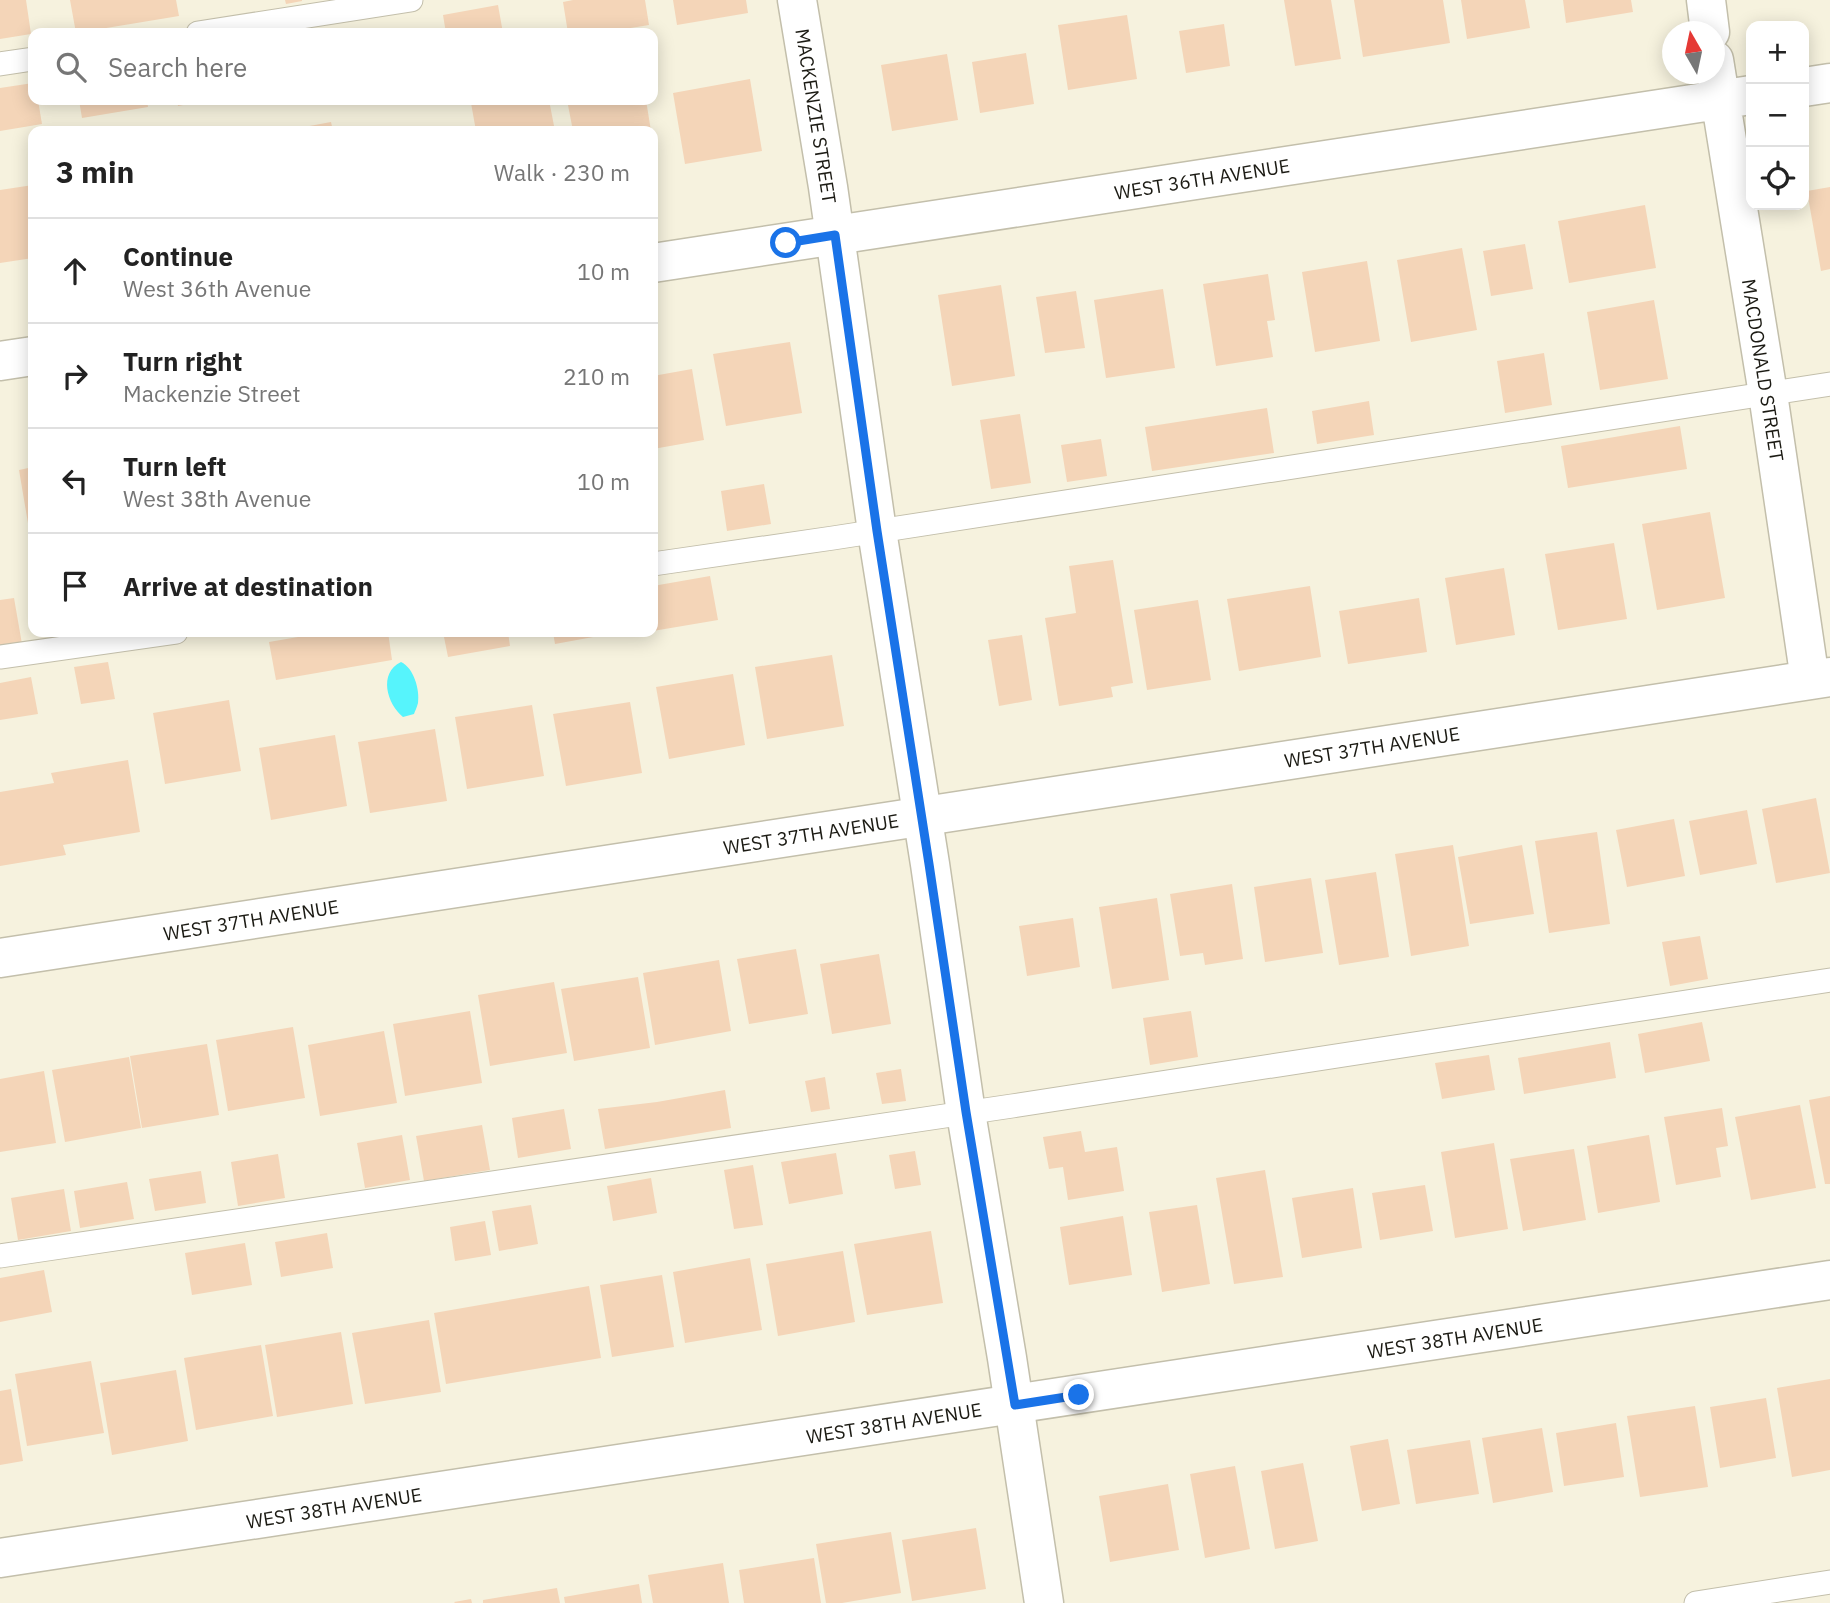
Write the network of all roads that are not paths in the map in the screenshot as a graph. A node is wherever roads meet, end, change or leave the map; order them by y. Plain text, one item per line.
1 (411, 0) edge
2 (797, 0) edge
3 (1706, 0) edge
4 (1709, 21) edge
5 (230, 28) edge
6 (28, 60) edge
7 (0, 64) edge
8 (1725, 78) edge
9 (1830, 83) edge
10 (1809, 86) edge
11 (1736, 97) edge
12 (835, 235) junction
13 (658, 262) edge
14 (28, 357) edge
15 (0, 361) edge
16 (1830, 384) edge
17 (1768, 394) junction
18 (877, 531) junction
19 (658, 563) edge
20 (141, 637) edge
21 (0, 657) edge
22 (1820, 678) edge
23 (922, 817) junction
24 (0, 958) edge
25 (1830, 980) edge
26 (966, 1112) junction
27 (0, 1256) edge
28 (1830, 1280) edge
29 (1015, 1405) junction
30 (0, 1558) edge
31 (1830, 1583) edge
32 (1044, 1603) edge
33 (1696, 1603) edge

1 - 5 lane
2 - 12 street, MACKENZIE STREET
3 - 4 street
6 - 7 lane
8 - 11 street, MACDONALD STREET
9 - 10 street
11 - 12 street, WEST 36TH AVENUE
11 - 17 street, MACDONALD STREET
12 - 13 street, WEST 36TH AVENUE
12 - 18 street, MACKENZIE STREET
14 - 15 street
16 - 17 lane
17 - 18 lane
17 - 22 street, MACDONALD STREET
18 - 19 lane
18 - 23 street, MACKENZIE STREET
20 - 21 lane
22 - 23 street, WEST 37TH AVENUE
23 - 24 street, WEST 37TH AVENUE
23 - 26 street, MACKENZIE STREET
25 - 26 lane
26 - 27 lane
26 - 29 street, MACKENZIE STREET
28 - 29 street, WEST 38TH AVENUE
29 - 30 street, WEST 38TH AVENUE
29 - 32 street, MACKENZIE STREET
31 - 33 lane

